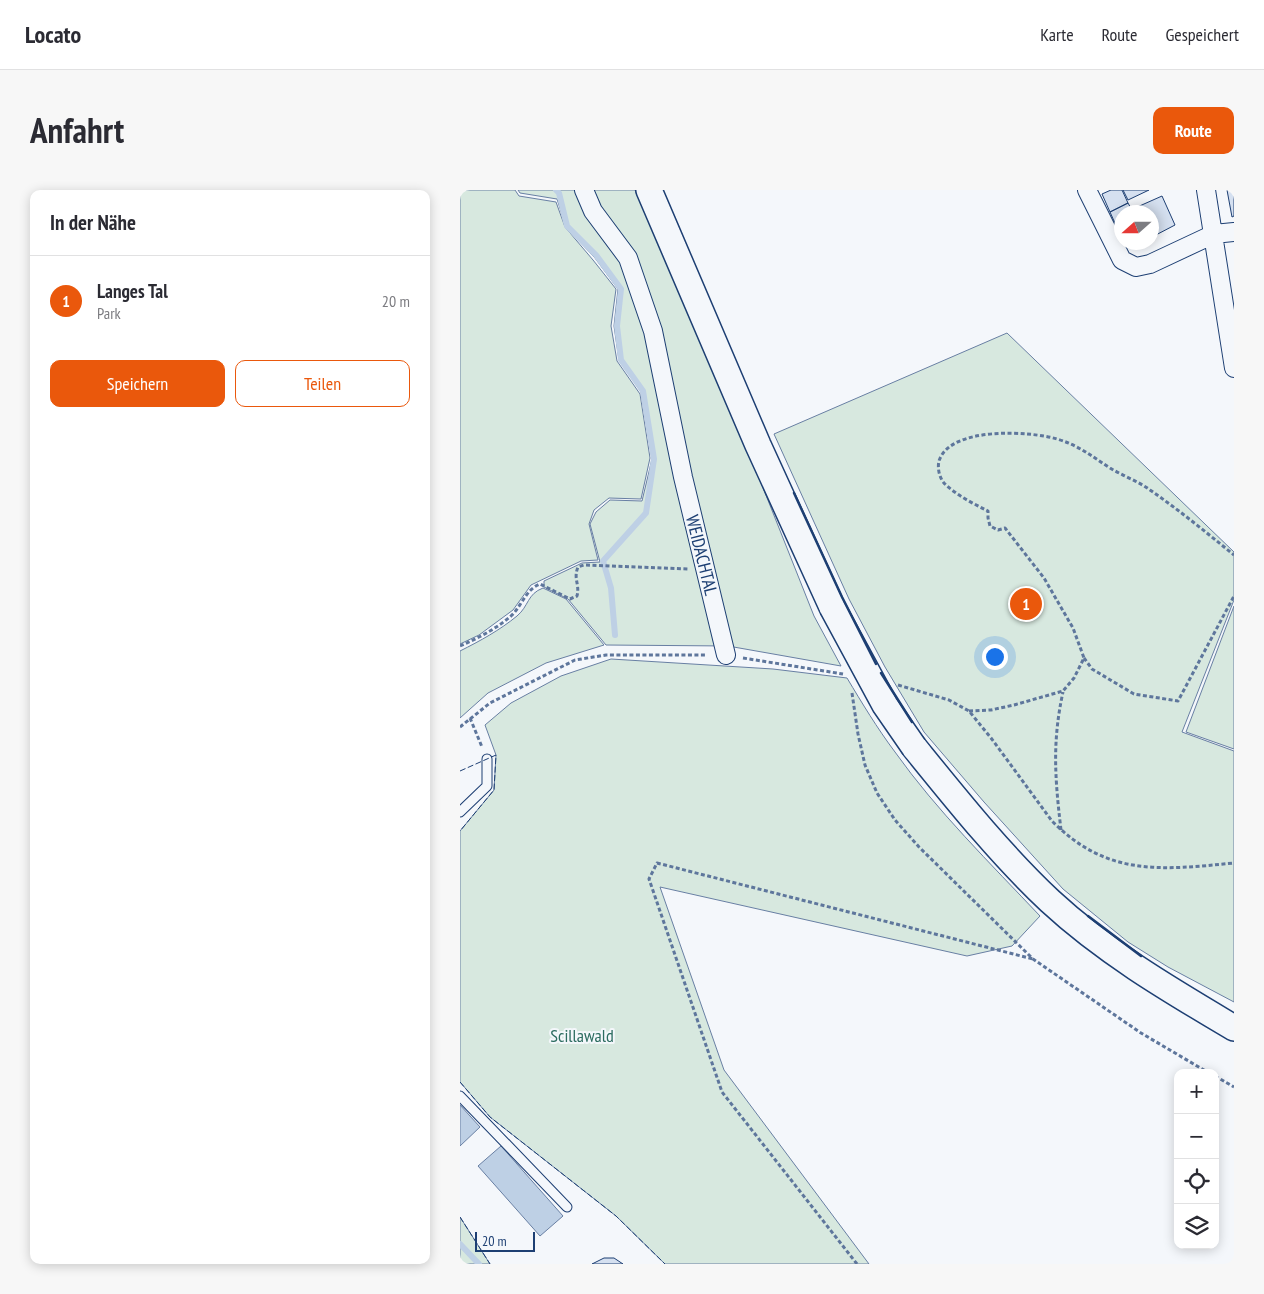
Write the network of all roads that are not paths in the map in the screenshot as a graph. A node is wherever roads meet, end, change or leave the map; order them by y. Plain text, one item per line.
1 (584, 190) edge
2 (649, 190) edge
3 (1087, 190) edge
4 (1206, 190) edge
5 (1234, 232) edge
6 (1214, 234) junction
7 (1234, 368) edge
8 (726, 655) road end
9 (487, 759) road end
10 (460, 812) edge
11 (1234, 1028) edge
12 (460, 1096) edge
13 (567, 1207) dead end

1 - 8 street, WEIDACHTAL
2 - 11 main road, bridge
3 - 6 street
4 - 6 street
5 - 6 street
6 - 7 street
9 - 10 lane
12 - 13 lane

